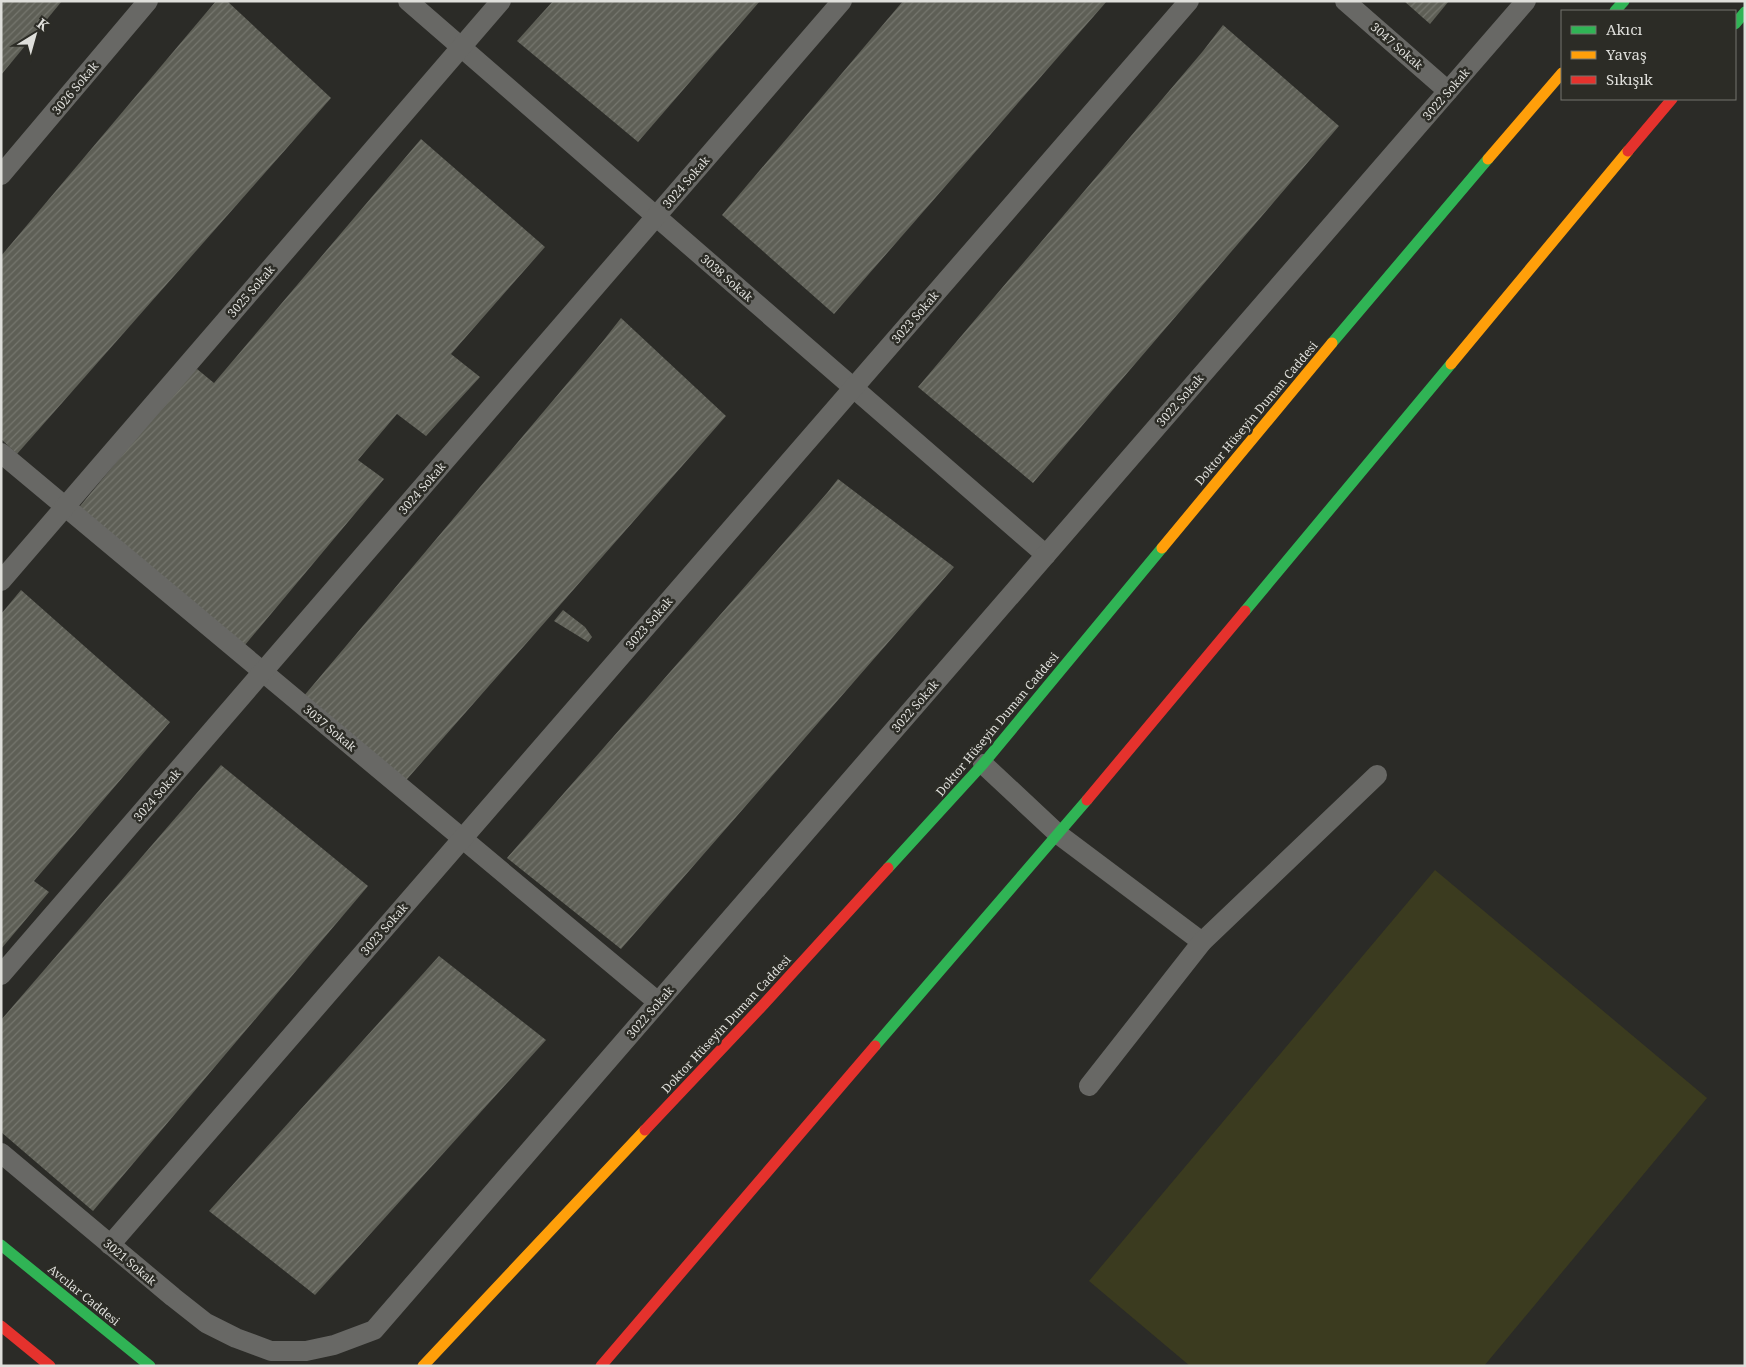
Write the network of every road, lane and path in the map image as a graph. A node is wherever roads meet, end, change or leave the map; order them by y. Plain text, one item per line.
1 (148, 1) edge
2 (408, 1) edge
3 (501, 1) edge
4 (842, 1) edge
5 (1189, 1) edge
6 (1345, 1) edge
7 (1526, 1) edge
8 (1745, 12) edge
9 (1736, 23) edge
10 (461, 47) junction
11 (1561, 74) edge
12 (1448, 92) junction
13 (1671, 100) edge
14 (1, 175) edge
15 (656, 217) junction
16 (854, 388) junction
17 (1, 453) edge
18 (65, 507) junction
19 (1046, 555) junction
20 (1, 581) edge
21 (263, 672) junction
22 (983, 764) junction
23 (1377, 775) dead end
24 (1058, 834) junction
25 (463, 838) junction
26 (1202, 942) junction
27 (1, 975) edge
28 (658, 1002) junction
29 (1089, 1086) dead end
30 (1, 1153) edge
31 (1, 1245) edge
32 (110, 1245) junction
33 (1, 1326) edge
34 (271, 1351) joint
35 (50, 1366) edge
36 (150, 1366) edge
37 (423, 1366) edge
38 (601, 1366) edge

1 - 14 lane, 3026 Sokak
2 - 10 lane, 3038 Sokak
3 - 10 lane, 3025 Sokak
4 - 15 lane, 3024 Sokak
5 - 16 lane, 3023 Sokak
6 - 12 lane, 3047 Sokak
7 - 12 lane, 3022 Sokak
8 - 9 main road
10 - 15 lane, 3038 Sokak
10 - 18 lane, 3025 Sokak
11 - 22 main road, Doktor Hüseyin Duman Caddesi
12 - 19 lane, 3022 Sokak
13 - 24 main road
15 - 16 lane, 3038 Sokak
15 - 21 lane, 3024 Sokak
16 - 19 lane, 3038 Sokak
16 - 25 lane, 3023 Sokak
17 - 18 lane, 3037 Sokak
18 - 20 lane, 3025 Sokak
18 - 21 lane, 3037 Sokak
19 - 28 lane, 3022 Sokak
21 - 25 lane, 3037 Sokak
21 - 27 lane, 3024 Sokak
22 - 24 lane
22 - 37 main road, Doktor Hüseyin Duman Caddesi
23 - 26 lane
24 - 26 lane
24 - 38 main road
25 - 28 lane, 3037 Sokak
25 - 32 lane, 3023 Sokak
26 - 29 lane
28 - 34 lane, 3022 Sokak
30 - 32 lane, 3021 Sokak
31 - 36 main road, Avcılar Caddesi
32 - 34 lane, 3021 Sokak
33 - 35 main road

